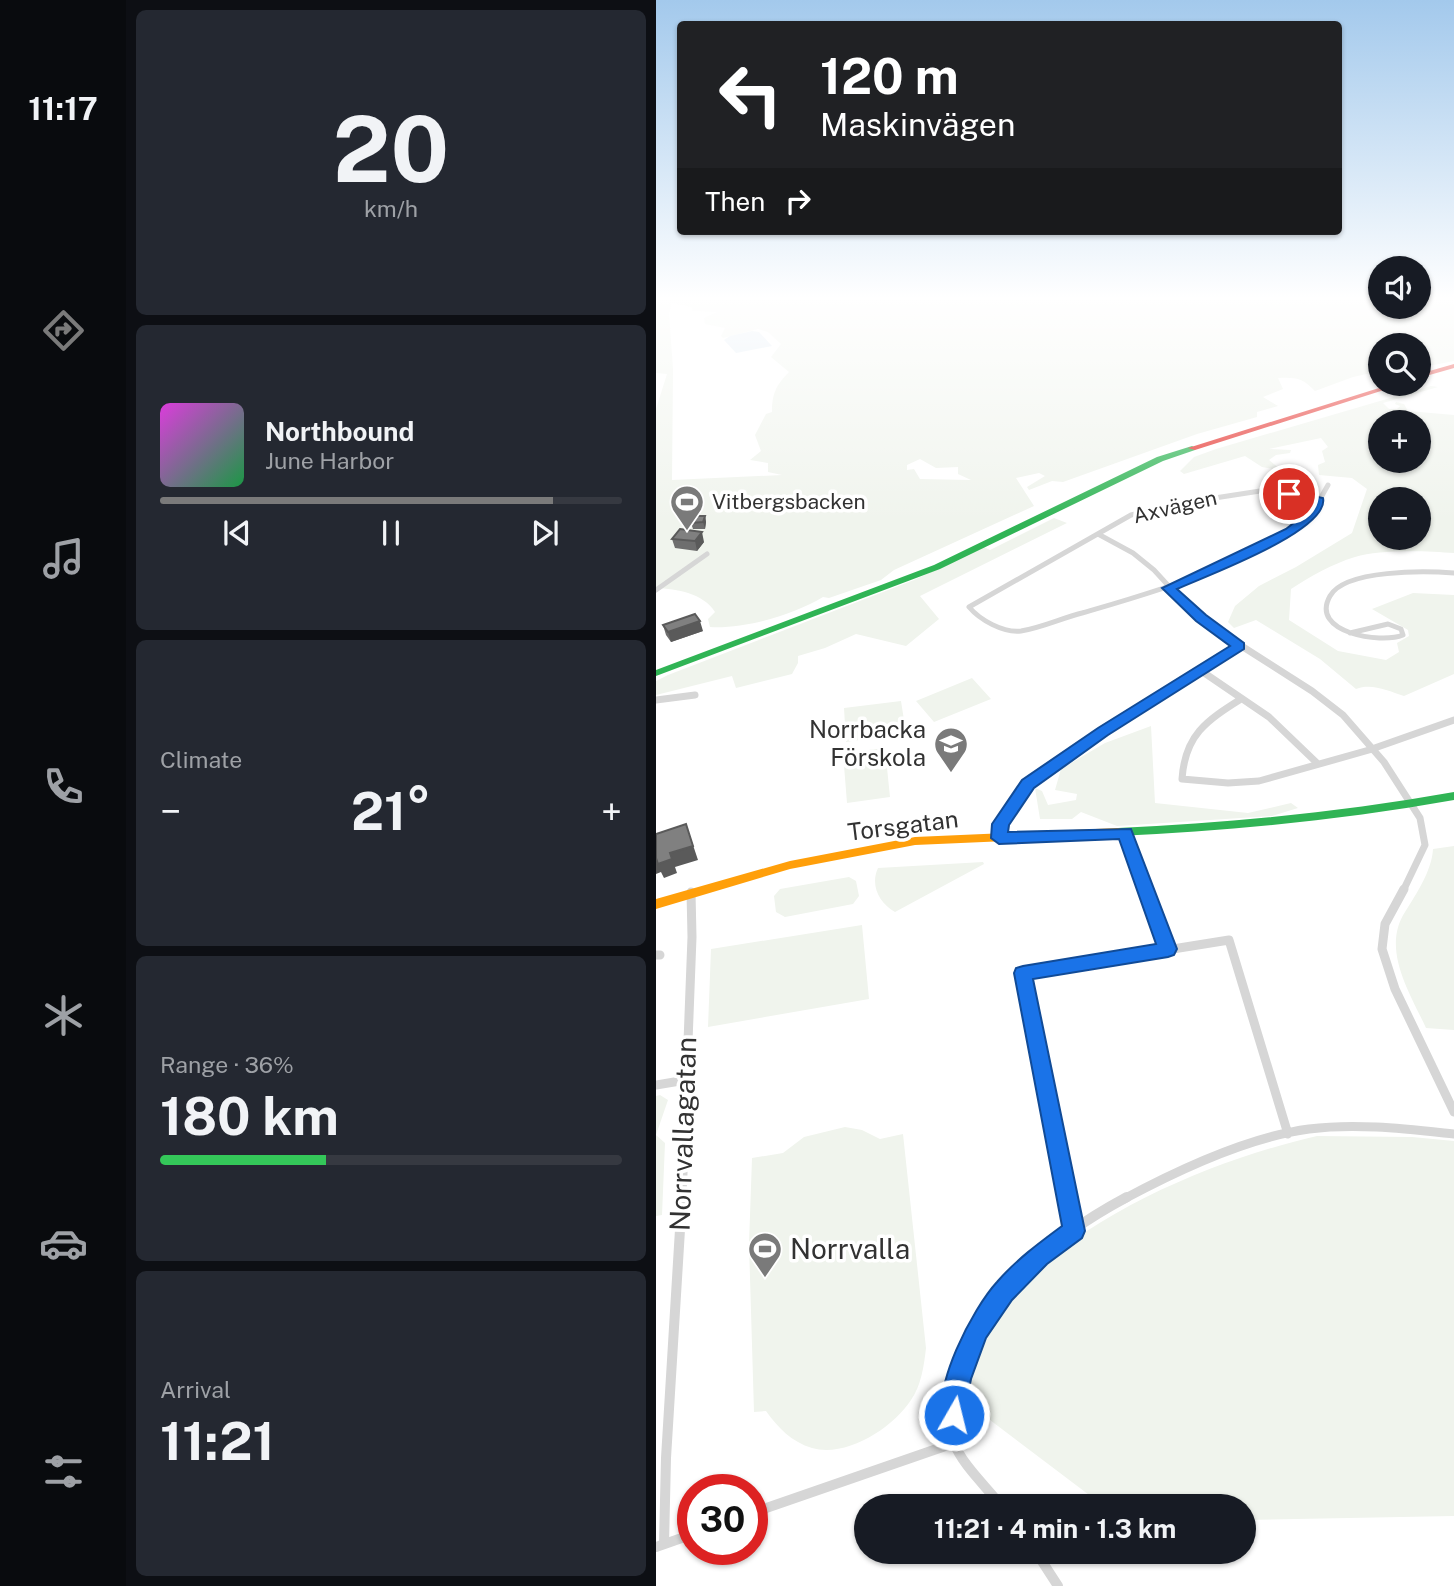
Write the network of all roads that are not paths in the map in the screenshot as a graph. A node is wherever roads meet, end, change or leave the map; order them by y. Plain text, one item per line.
1 (1368, 390) edge
2 (1368, 393) edge
3 (1328, 485) dead end
4 (1319, 501) junction
5 (1098, 534) junction
6 (707, 554) dead end
7 (1454, 573) edge
8 (1168, 588) junction
9 (656, 590) edge
10 (1350, 633) junction
11 (1240, 646) junction
12 (656, 665) edge
13 (1200, 670) junction
14 (656, 673) edge
15 (694, 695) dead end
16 (1241, 699) junction
17 (656, 700) edge
18 (1454, 720) edge
19 (1373, 748) junction
20 (1318, 764) junction
21 (1454, 796) edge
22 (1411, 804) junction
23 (1125, 833) junction
24 (999, 838) junction
25 (691, 892) junction
26 (656, 904) edge
27 (1168, 949) junction
28 (686, 1080) junction
29 (656, 1085) edge
30 (1454, 1112) edge
31 (1288, 1134) junction
32 (1454, 1134) edge
33 (1074, 1231) junction
34 (954, 1443) junction
35 (992, 1494) edge
36 (768, 1507) edge
37 (677, 1540) edge
38 (660, 1546) edge
39 (1044, 1564) edge
40 (1058, 1586) edge

1 - 12 main road
2 - 14 main road
3 - 4 street
4 - 5 street, Axvägen
4 - 8 street
5 - 8 street
5 - 8 street, Axvägen
6 - 9 street
7 - 10 street
8 - 11 street
10 - 10 street
11 - 13 street
11 - 19 street
13 - 16 street
13 - 24 street
15 - 17 street
16 - 20 street
16 - 20 street
18 - 19 street
19 - 20 street
19 - 22 street
21 - 22 main road, Torsgatan
22 - 23 main road, Torsgatan
22 - 30 street
23 - 24 main road, Torsgatan
23 - 27 street
24 - 25 main road, Torsgatan
25 - 26 main road, Torsgatan
25 - 28 street, Norrvallagatan
27 - 31 street
27 - 33 street
28 - 29 street
28 - 38 street, Norrvallagatan
31 - 32 street
31 - 33 street
33 - 34 street
34 - 35 street
34 - 36 street
37 - 38 street
39 - 40 street

